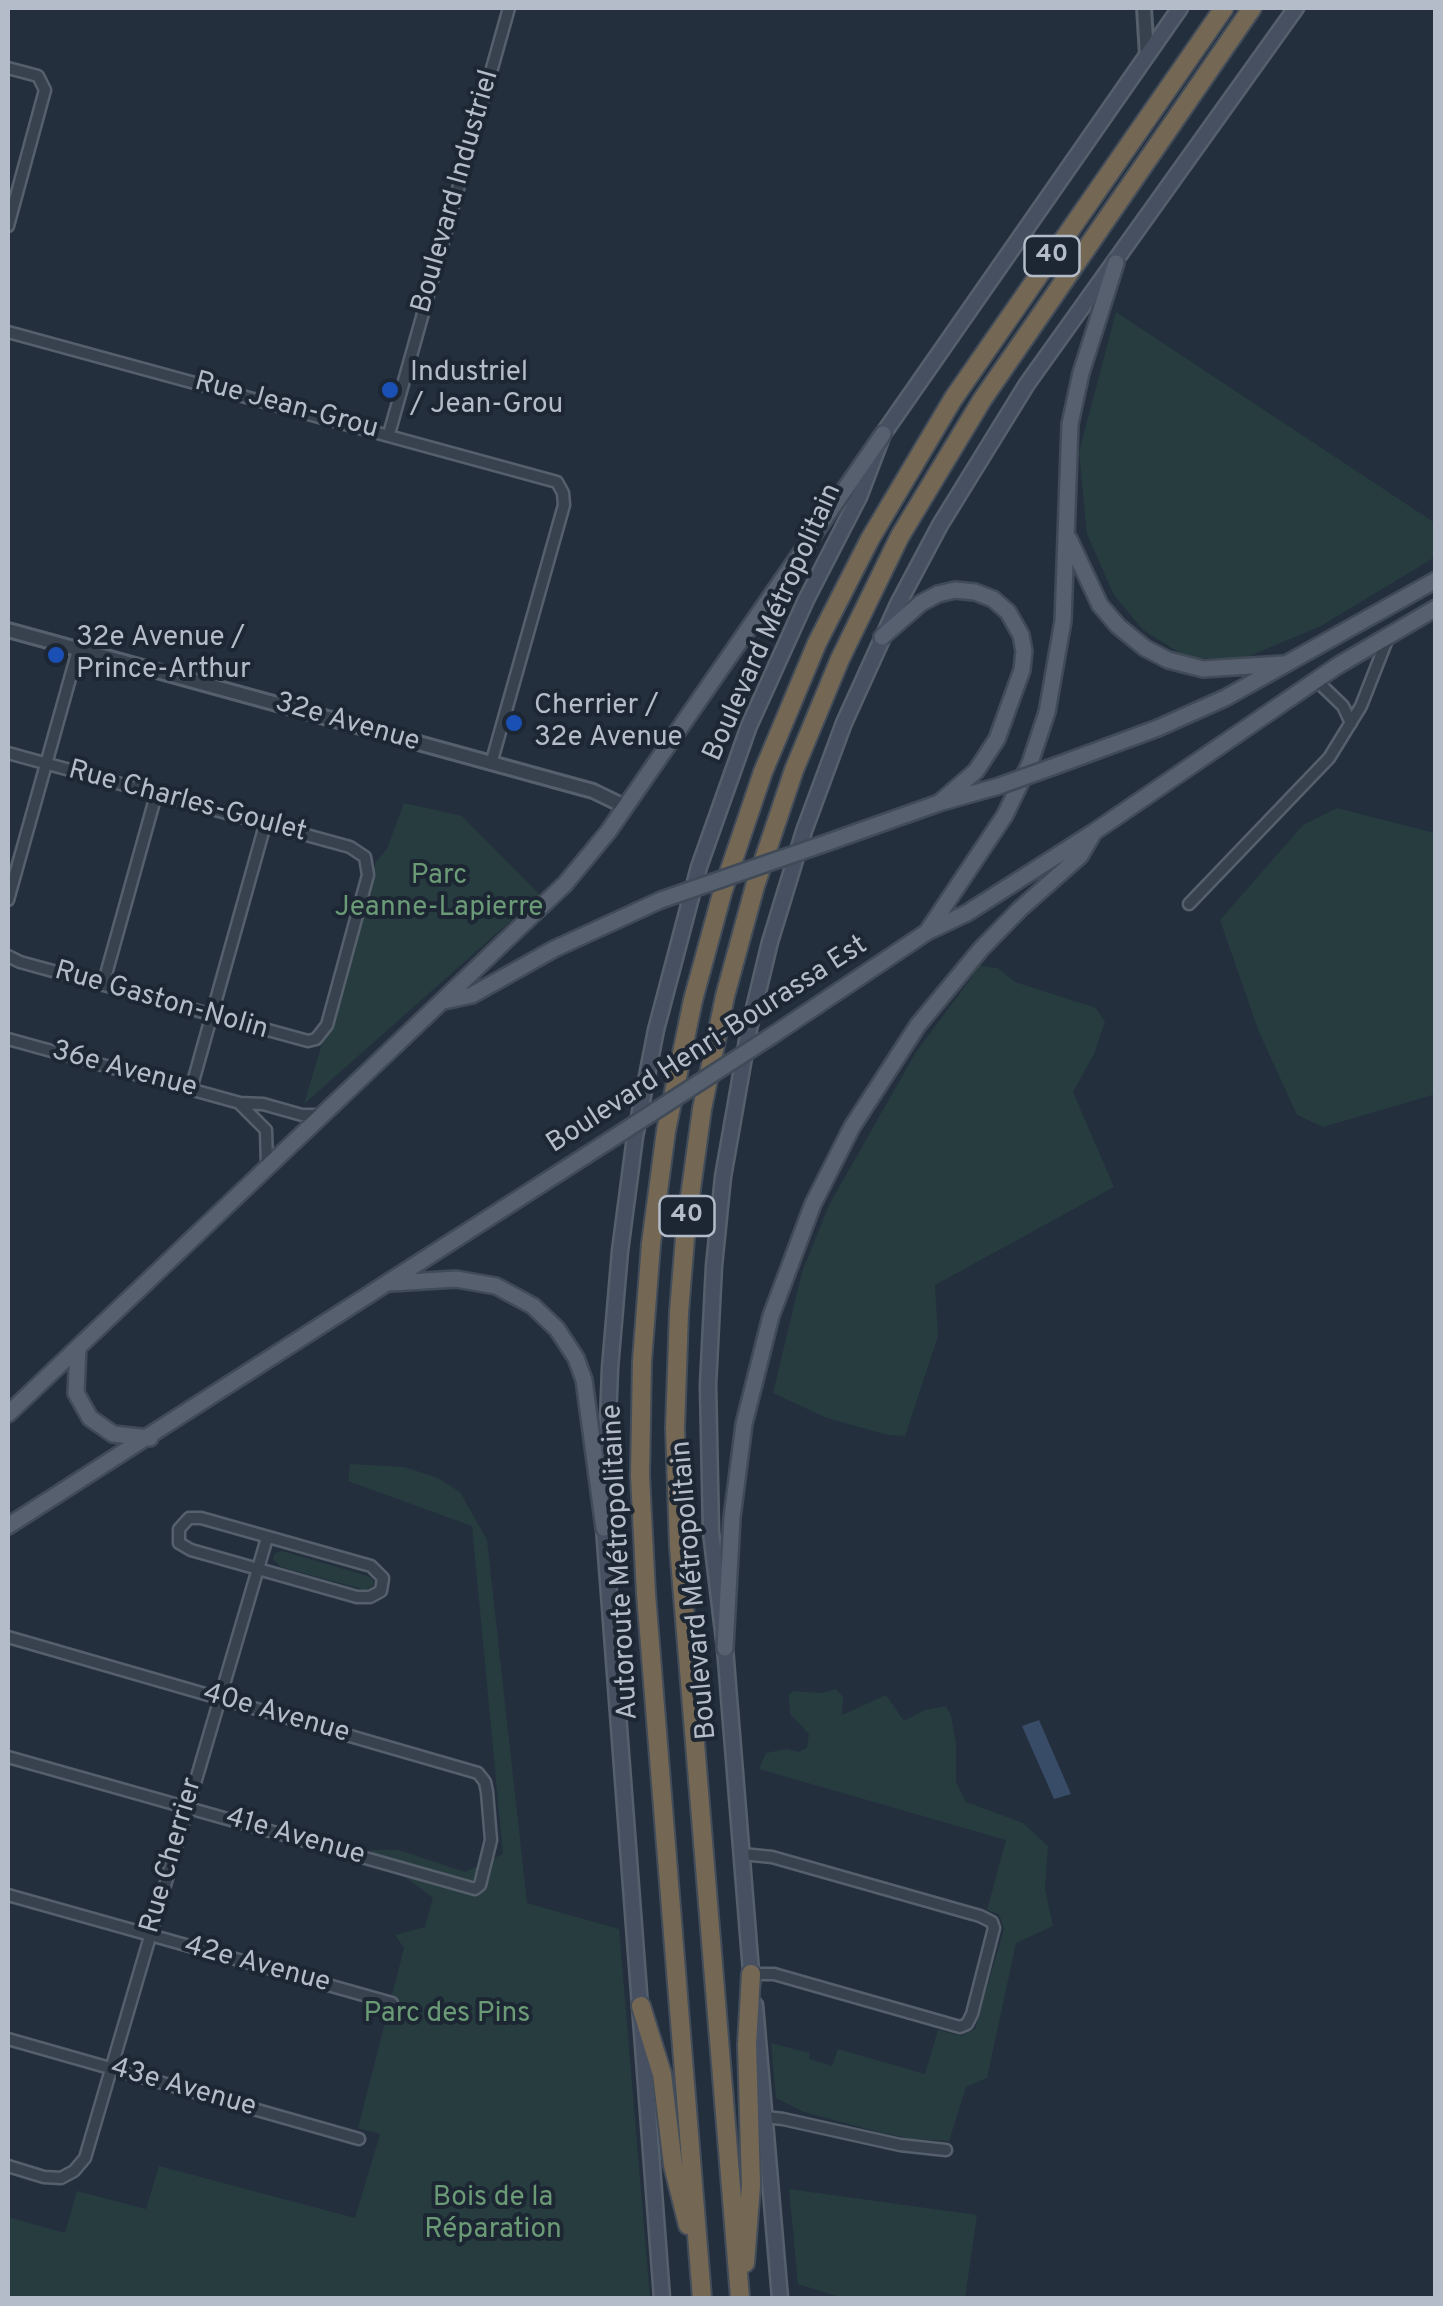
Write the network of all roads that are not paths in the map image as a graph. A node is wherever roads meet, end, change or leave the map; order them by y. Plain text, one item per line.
1 (509, 8) edge
2 (1144, 8) edge
3 (1180, 8) edge
4 (1212, 8) edge
5 (1224, 8) edge
6 (1252, 8) edge
7 (1266, 8) edge
8 (1296, 8) edge
9 (1147, 54) junction
10 (1183, 67) junction
11 (8, 68) edge
12 (1205, 76) junction
13 (8, 226) edge
14 (1116, 263) junction
15 (8, 332) edge
16 (388, 434) junction
17 (883, 434) junction
18 (1066, 532) junction
19 (1436, 580) edge
20 (1436, 608) edge
21 (8, 630) edge
22 (1389, 635) junction
23 (882, 637) junction
24 (1324, 644) junction
25 (78, 650) junction
26 (1286, 664) junction
27 (1316, 680) junction
28 (1351, 723) junction
29 (8, 753) edge
30 (47, 764) junction
31 (491, 764) junction
32 (156, 795) junction
33 (939, 803) junction
34 (626, 807) junction
35 (264, 825) junction
36 (1094, 832) junction
37 (8, 900) edge
38 (1189, 904) dead end
39 (927, 932) junction
40 (8, 956) edge
41 (103, 985) junction
42 (444, 1001) junction
43 (211, 1015) junction
44 (8, 1038) edge
45 (316, 1039) joint
46 (191, 1089) junction
47 (240, 1103) junction
48 (323, 1115) junction
49 (266, 1168) junction
50 (388, 1284) junction
51 (78, 1348) junction
52 (8, 1414) edge
53 (150, 1438) junction
54 (8, 1526) edge
55 (604, 1528) junction
56 (267, 1538) junction
57 (256, 1569) junction
58 (8, 1637) edge
59 (725, 1648) junction
60 (220, 1700) junction
61 (8, 1757) edge
62 (188, 1808) junction
63 (491, 1840) joint
64 (742, 1854) junction
65 (8, 1895) edge
66 (149, 1936) junction
67 (751, 1974) junction
68 (392, 2002) dead end
69 (641, 2006) junction
70 (8, 2039) edge
71 (111, 2069) junction
72 (766, 2118) junction
73 (359, 2139) dead end
74 (946, 2150) dead end
75 (8, 2166) edge
76 (701, 2279) junction
77 (662, 2298) edge
78 (702, 2298) edge
79 (741, 2298) edge
80 (780, 2298) edge

1 - 16 street, Boulevard Industriel
2 - 9 street
3 - 9 main road, Boulevard Métropolitain
4 - 10 highway
5 - 10 highway, Autoroute Métropolitaine / 40
6 - 12 highway, Autoroute Métropolitaine / 40
7 - 12 highway
8 - 14 main road, Boulevard Métropolitain
9 - 17 main road, Boulevard Métropolitain
10 - 76 highway, Autoroute Métropolitaine / 40
11 - 13 street
12 - 79 highway, Autoroute Métropolitaine / 40
14 - 18 main road
14 - 23 main road, Boulevard Métropolitain
15 - 16 street, Rue Jean-Grou
16 - 31 street, Rue Jean-Grou
17 - 34 main road
17 - 55 main road, Boulevard Métropolitain
18 - 26 main road
18 - 39 main road
19 - 24 main road
20 - 22 main road, Boulevard Henri-Bourassa Est
21 - 25 street, 32e Avenue
22 - 27 main road, Boulevard Henri-Bourassa Est
22 - 28 street
23 - 33 main road
23 - 59 main road, Boulevard Métropolitain
24 - 26 main road
24 - 27 main road
25 - 30 street
25 - 31 street, 32e Avenue
26 - 33 main road, bridge
27 - 28 street
27 - 36 main road, Boulevard Henri-Bourassa Est
28 - 38 street
29 - 30 street, Rue Charles-Goulet
30 - 32 street, Rue Charles-Goulet
30 - 37 street
31 - 34 street, 32e Avenue
32 - 35 street, Rue Charles-Goulet
32 - 41 street
33 - 42 main road, bridge
34 - 42 main road
35 - 43 street
35 - 45 street, Rue Charles-Goulet
36 - 39 main road, Boulevard Henri-Bourassa Est
36 - 59 main road
39 - 50 main road, Boulevard Henri-Bourassa Est, bridge
40 - 41 street, Rue Gaston-Nolin
41 - 43 street, Rue Gaston-Nolin
42 - 48 main road
43 - 45 street, Rue Gaston-Nolin
43 - 46 street
44 - 46 street, 36e Avenue
46 - 47 street, 36e Avenue
47 - 48 street, 36e Avenue
47 - 49 street
48 - 49 main road
49 - 51 main road
50 - 53 main road, Boulevard Henri-Bourassa Est
50 - 55 main road
51 - 52 main road
51 - 53 main road
53 - 54 main road, Boulevard Henri-Bourassa Est
55 - 69 main road, Boulevard Métropolitain
56 - 57 street, Rue Cherrier
56 - 57 street
56 - 57 street
57 - 60 street, Rue Cherrier
58 - 60 street, 40e Avenue
59 - 64 main road, Boulevard Métropolitain
60 - 62 street, Rue Cherrier
60 - 63 street, 40e Avenue
61 - 62 street, 41e Avenue
62 - 63 street, 41e Avenue
62 - 66 street, Rue Cherrier
64 - 67 main road, Boulevard Métropolitain
64 - 67 street
65 - 66 street, 42e Avenue
66 - 68 street, 42e Avenue
66 - 71 street, Rue Cherrier
67 - 72 main road, Boulevard Métropolitain
67 - 79 highway
69 - 76 highway
69 - 77 main road, Boulevard Métropolitain
70 - 71 street, 43e Avenue
71 - 73 street, 43e Avenue
71 - 75 street, Rue Cherrier
72 - 74 street
72 - 80 main road, Boulevard Métropolitain
76 - 78 highway, Autoroute Métropolitaine / 40

